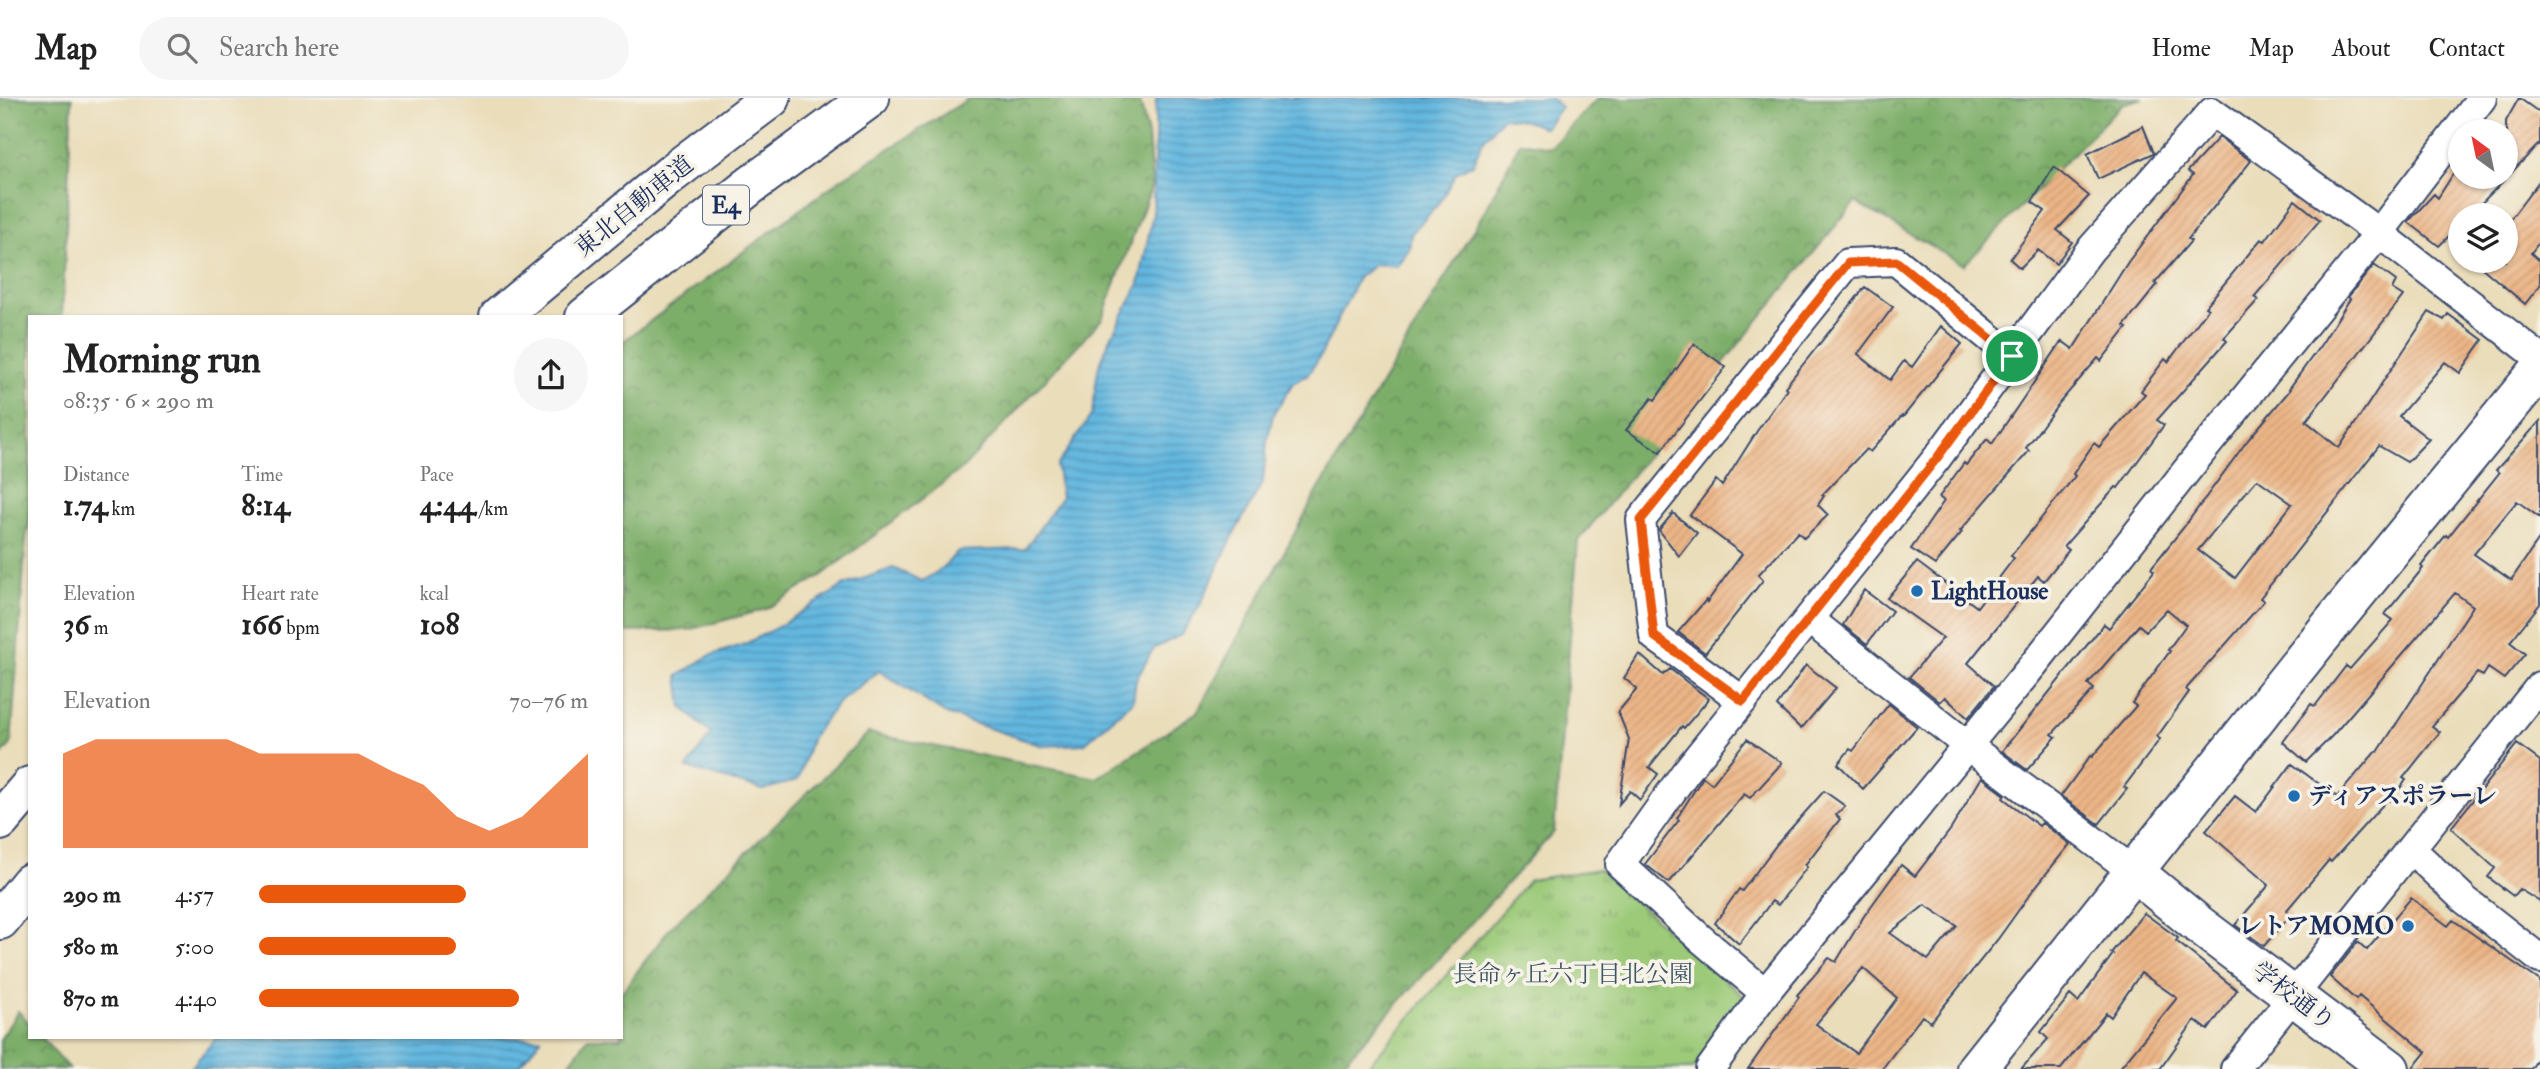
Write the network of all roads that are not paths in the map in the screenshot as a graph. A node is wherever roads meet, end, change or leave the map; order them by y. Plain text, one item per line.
1 (771, 98) edge
2 (870, 98) edge
3 (2482, 98) edge
4 (2379, 233) junction
5 (501, 315) edge
6 (588, 315) edge
7 (2012, 356) junction
8 (2540, 358) edge
9 (2540, 369) edge
10 (1809, 619) junction
11 (2537, 698) edge
12 (1743, 701) junction
13 (1968, 746) junction
14 (28, 788) edge
15 (0, 821) edge
16 (2411, 849) junction
17 (2133, 871) junction
18 (28, 885) edge
19 (0, 919) edge
20 (2540, 959) edge
21 (1765, 993) junction
22 (2294, 996) junction
23 (1710, 1069) edge
24 (1976, 1069) edge
25 (2235, 1069) edge
26 (2390, 1069) edge

1 - 5 main road, 東北自動車道 / E4
2 - 6 main road, E4
3 - 4 street
4 - 7 street
4 - 8 street
4 - 13 street
7 - 10 street
7 - 12 street
9 - 17 main road
10 - 12 street
10 - 13 street
11 - 16 street
12 - 21 street
13 - 17 street
13 - 21 street
14 - 15 main road
16 - 20 street
16 - 22 street
17 - 22 main road, 学校通り
17 - 24 main road
18 - 19 main road
21 - 23 street
22 - 25 street
22 - 26 main road, 学校通り

